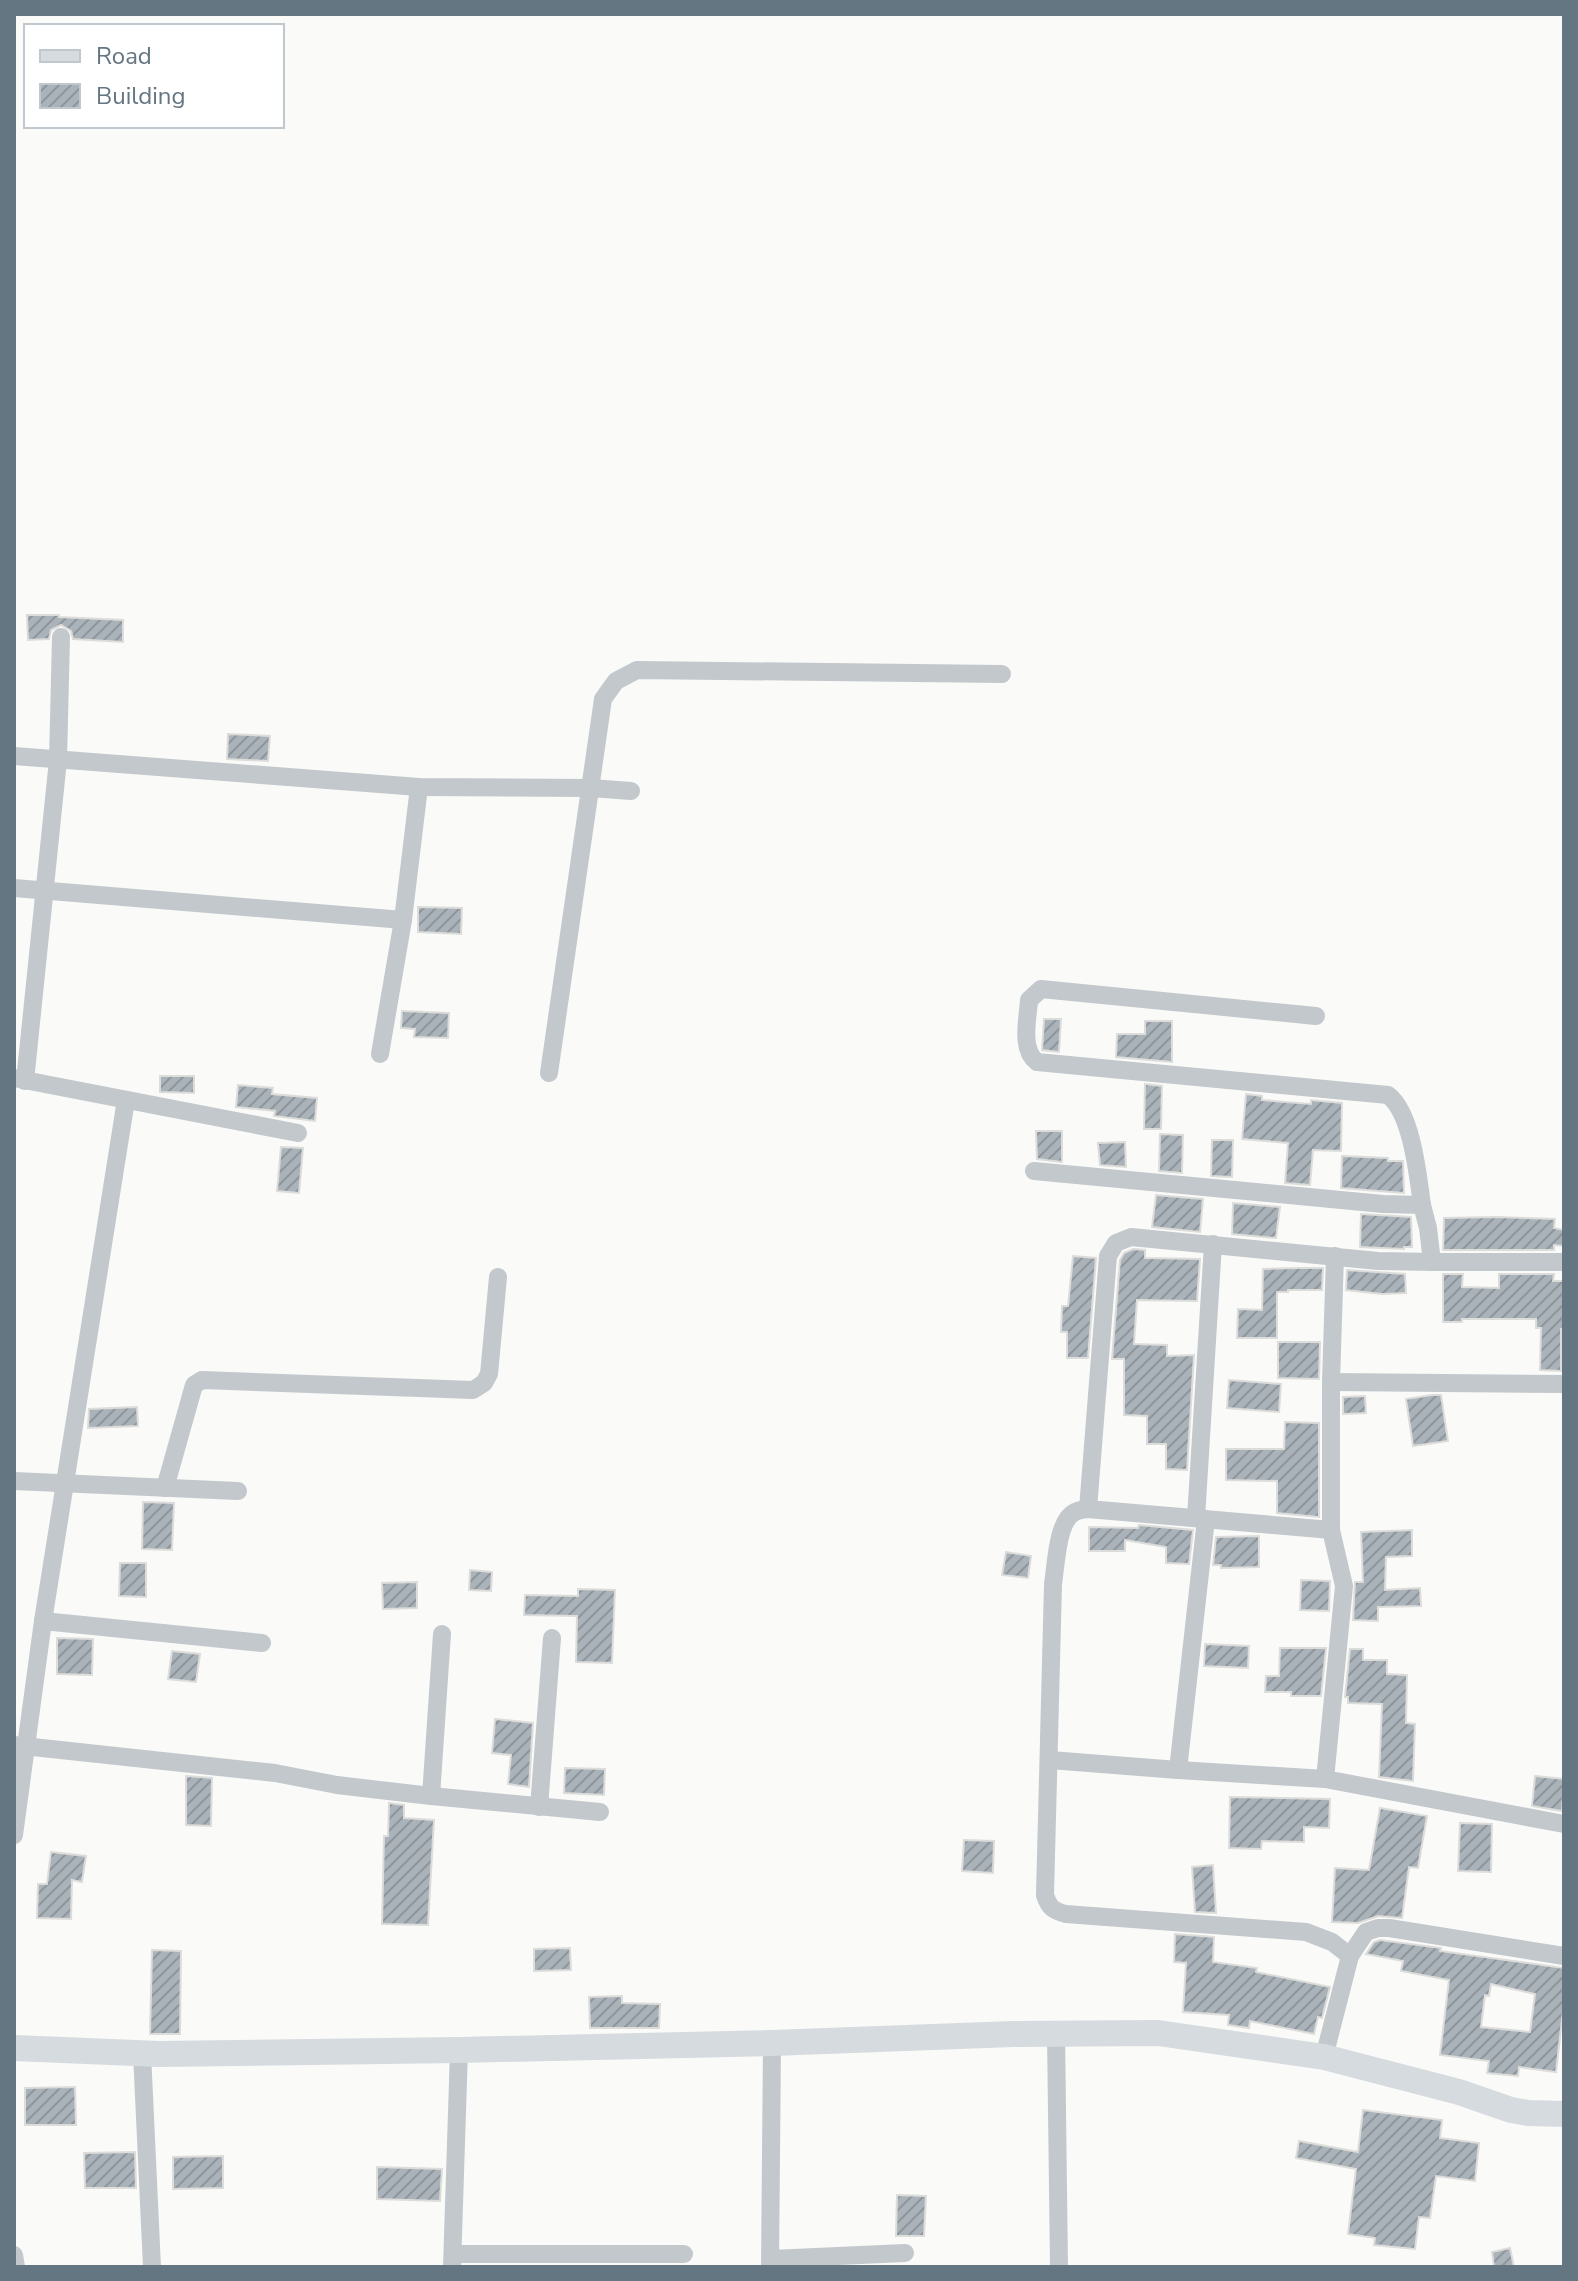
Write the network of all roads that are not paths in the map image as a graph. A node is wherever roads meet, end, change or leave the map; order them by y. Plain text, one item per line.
1 (61, 637) dead end
2 (1002, 674) dead end
3 (14, 756) edge
4 (58, 760) junction
5 (419, 787) junction
6 (590, 788) junction
7 (631, 791) dead end
8 (14, 888) edge
9 (45, 890) junction
10 (403, 920) junction
11 (1316, 1016) dead end
12 (380, 1054) dead end
13 (549, 1073) dead end
14 (20, 1079) edge
15 (126, 1100) junction
16 (298, 1133) dead end
17 (1034, 1171) dead end
18 (1422, 1205) junction
19 (1213, 1244) junction
20 (1335, 1256) junction
21 (1432, 1262) junction
22 (1564, 1262) edge
23 (498, 1277) dead end
24 (1331, 1382) junction
25 (1564, 1384) edge
26 (14, 1481) edge
27 (64, 1485) junction
28 (165, 1488) junction
29 (238, 1491) dead end
30 (1088, 1509) junction
31 (1201, 1519) junction
32 (1331, 1530) junction
33 (43, 1621) junction
34 (442, 1634) dead end
35 (552, 1638) dead end
36 (262, 1643) dead end
37 (20, 1745) edge
38 (1050, 1760) junction
39 (1178, 1770) junction
40 (1325, 1779) junction
41 (431, 1796) junction
42 (539, 1807) junction
43 (600, 1812) dead end
44 (1564, 1824) edge
45 (14, 1835) edge
46 (1350, 1956) junction
47 (1564, 1956) edge
48 (1056, 2033) junction
49 (772, 2043) junction
50 (14, 2048) edge
51 (459, 2050) junction
52 (142, 2053) junction
53 (1324, 2057) junction
54 (1564, 2114) edge
55 (905, 2253) dead end
56 (684, 2254) dead end
57 (14, 2255) edge
58 (452, 2261) edge
59 (770, 2263) edge
60 (16, 2267) edge
61 (152, 2267) edge
62 (1059, 2267) edge

1 - 4 street
2 - 6 street
3 - 4 street
4 - 5 street
4 - 9 street
5 - 6 street
5 - 10 street
6 - 7 street
6 - 13 street
8 - 9 street
9 - 10 street
9 - 14 street
10 - 12 street
11 - 18 street
14 - 15 street
15 - 16 street
15 - 27 street
17 - 18 street
18 - 21 street
19 - 20 street
19 - 30 street
19 - 31 street
20 - 21 street
20 - 24 street
21 - 22 street
23 - 28 street
24 - 25 street
24 - 32 street
26 - 27 street
27 - 28 street
27 - 33 street
28 - 29 street
30 - 31 street
30 - 38 street
31 - 32 street
31 - 39 street
32 - 40 street
33 - 36 street
33 - 37 street
34 - 41 street
35 - 42 street
37 - 41 street
37 - 45 street
38 - 39 street
38 - 46 street
39 - 40 street
40 - 44 street
41 - 42 street
42 - 43 street
46 - 47 street
46 - 53 street
48 - 49 main road
48 - 53 main road
48 - 62 street
49 - 51 main road
49 - 59 street
50 - 52 main road
51 - 52 main road
51 - 58 street
52 - 61 street
53 - 54 main road
55 - 59 street
56 - 58 street
57 - 60 street

